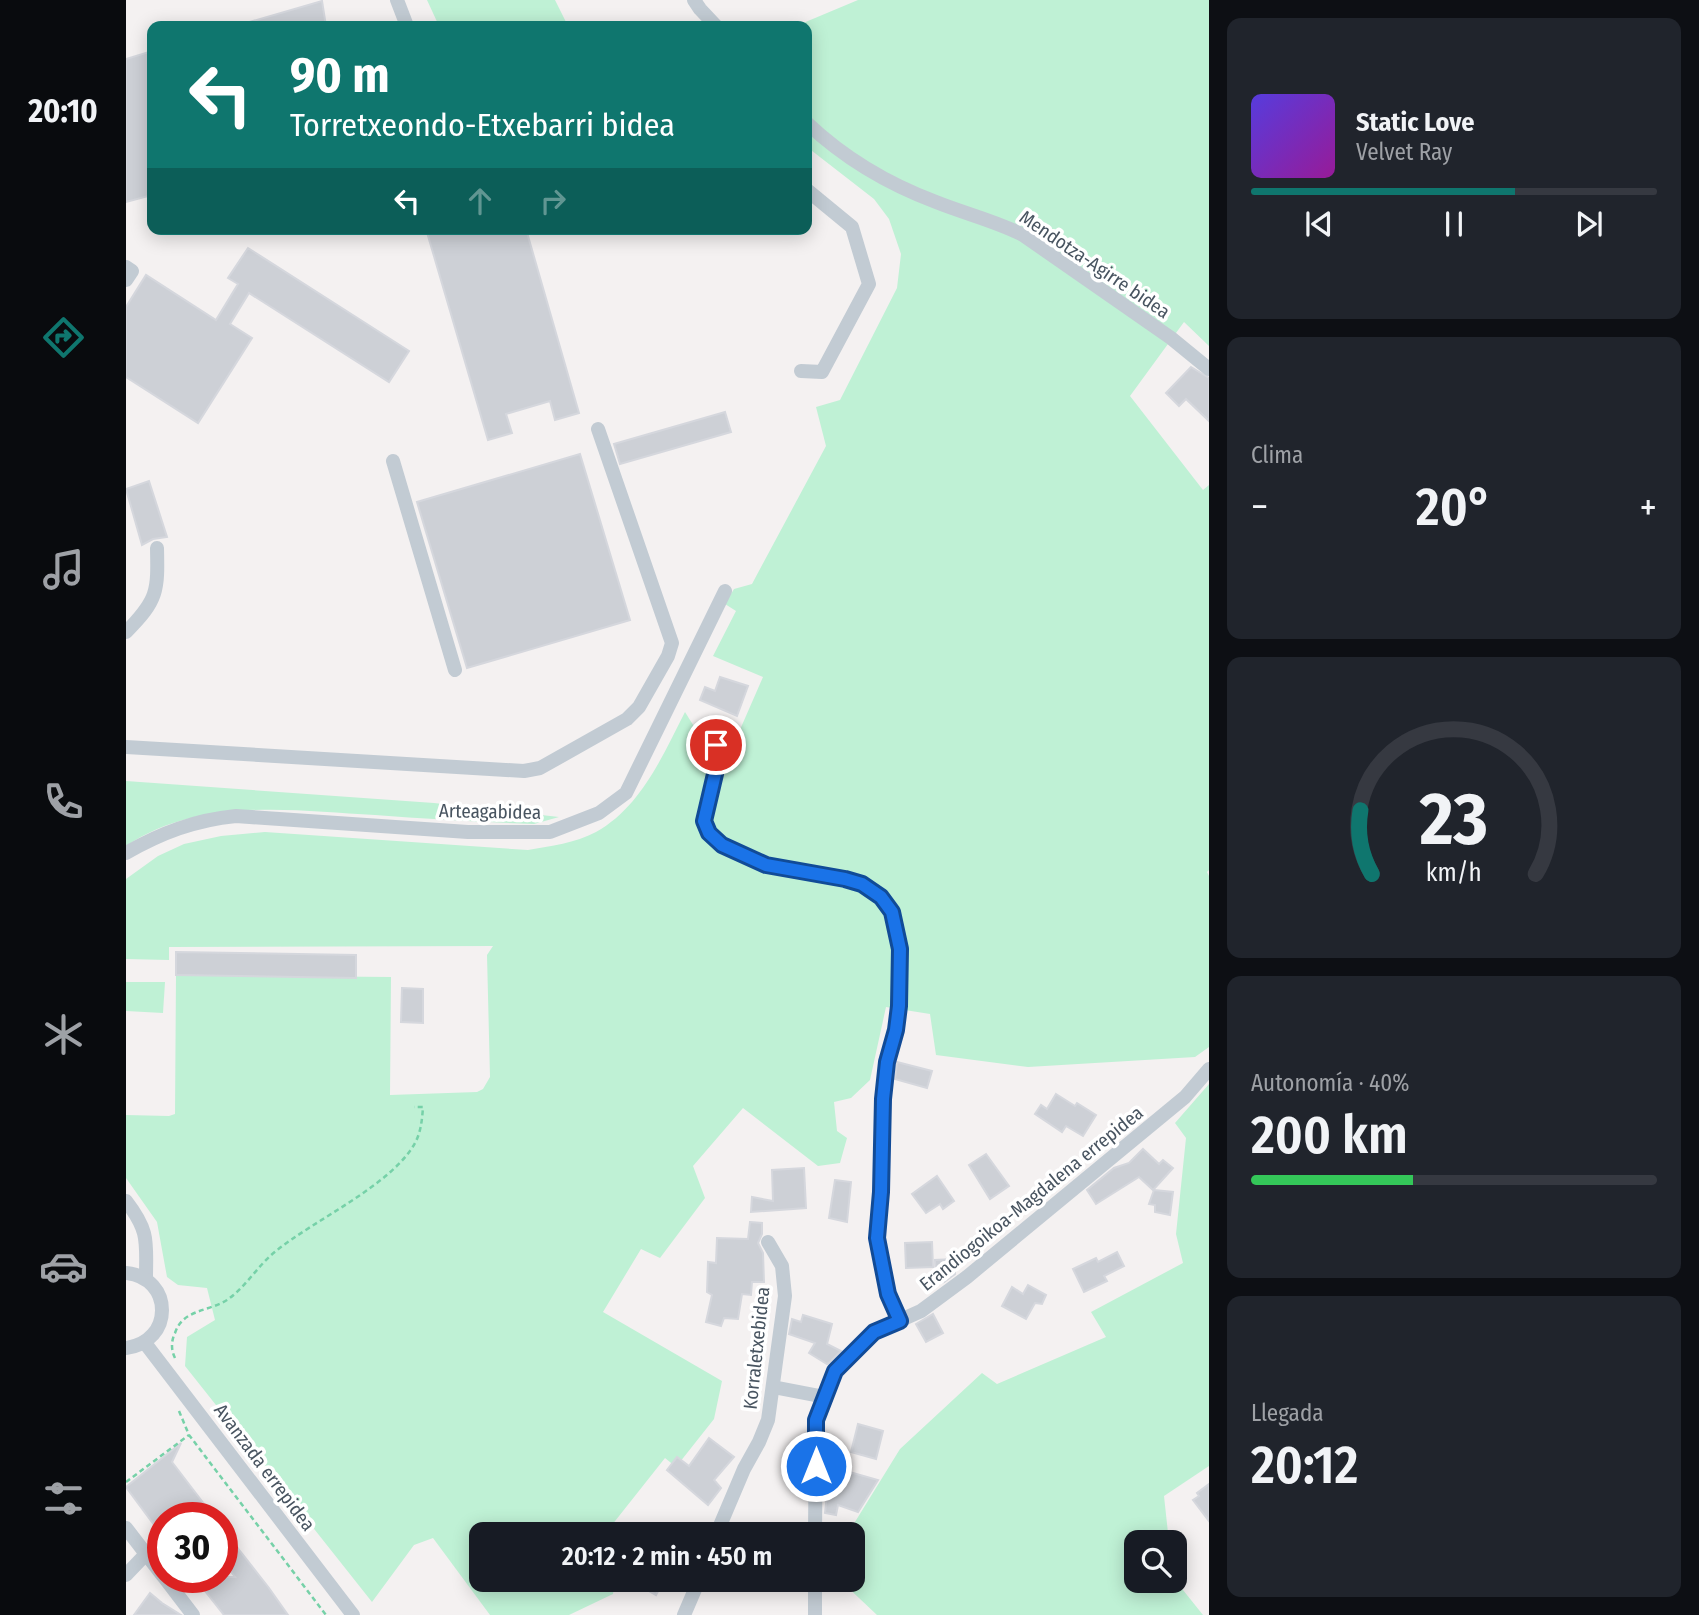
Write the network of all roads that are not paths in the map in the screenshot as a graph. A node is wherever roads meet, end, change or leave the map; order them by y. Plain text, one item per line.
1 (397, 0) edge
2 (694, 0) edge
3 (405, 21) edge
4 (711, 21) edge
5 (812, 126) edge
6 (812, 194) edge
7 (126, 267) edge
8 (126, 280) edge
9 (1209, 369) edge
10 (801, 370) dead end
11 (597, 429) dead end
12 (393, 461) dead end
13 (157, 548) dead end
14 (725, 591) dead end
15 (126, 632) edge
16 (455, 670) dead end
17 (716, 745) dead end
18 (126, 747) edge
19 (126, 853) edge
20 (1209, 1069) edge
21 (126, 1201) edge
22 (768, 1242) dead end
23 (126, 1273) edge
24 (146, 1279) junction
25 (900, 1321) junction
26 (145, 1343) junction
27 (126, 1348) edge
28 (773, 1387) junction
29 (825, 1397) junction
30 (722, 1522) edge
31 (816, 1522) edge
32 (126, 1528) edge
33 (146, 1554) joint
34 (126, 1575) edge
35 (694, 1592) edge
36 (815, 1592) edge
37 (176, 1593) edge
38 (193, 1615) edge
39 (353, 1615) edge
40 (684, 1615) edge
41 (815, 1615) edge

1 - 3 street
2 - 4 street
5 - 9 street, Mendotza-Agirre bidea
6 - 10 street
7 - 8 street
11 - 18 street
12 - 16 street
13 - 15 street
14 - 19 street, Arteagabidea
17 - 25 street
20 - 25 street, Erandiogoikoa-Magdalena errepidea
21 - 24 street
22 - 28 street, Korraletxebidea
23 - 24 street
24 - 26 street
25 - 29 street, Erandiogoikoa-Magdalena errepidea
26 - 27 street
26 - 39 street, Avanzada errepidea
28 - 29 street
28 - 30 street, Korraletxebidea
29 - 31 street, Erandiogoikoa-Magdalena errepidea
32 - 33 street
33 - 34 street
35 - 40 street
36 - 41 street
37 - 38 street

